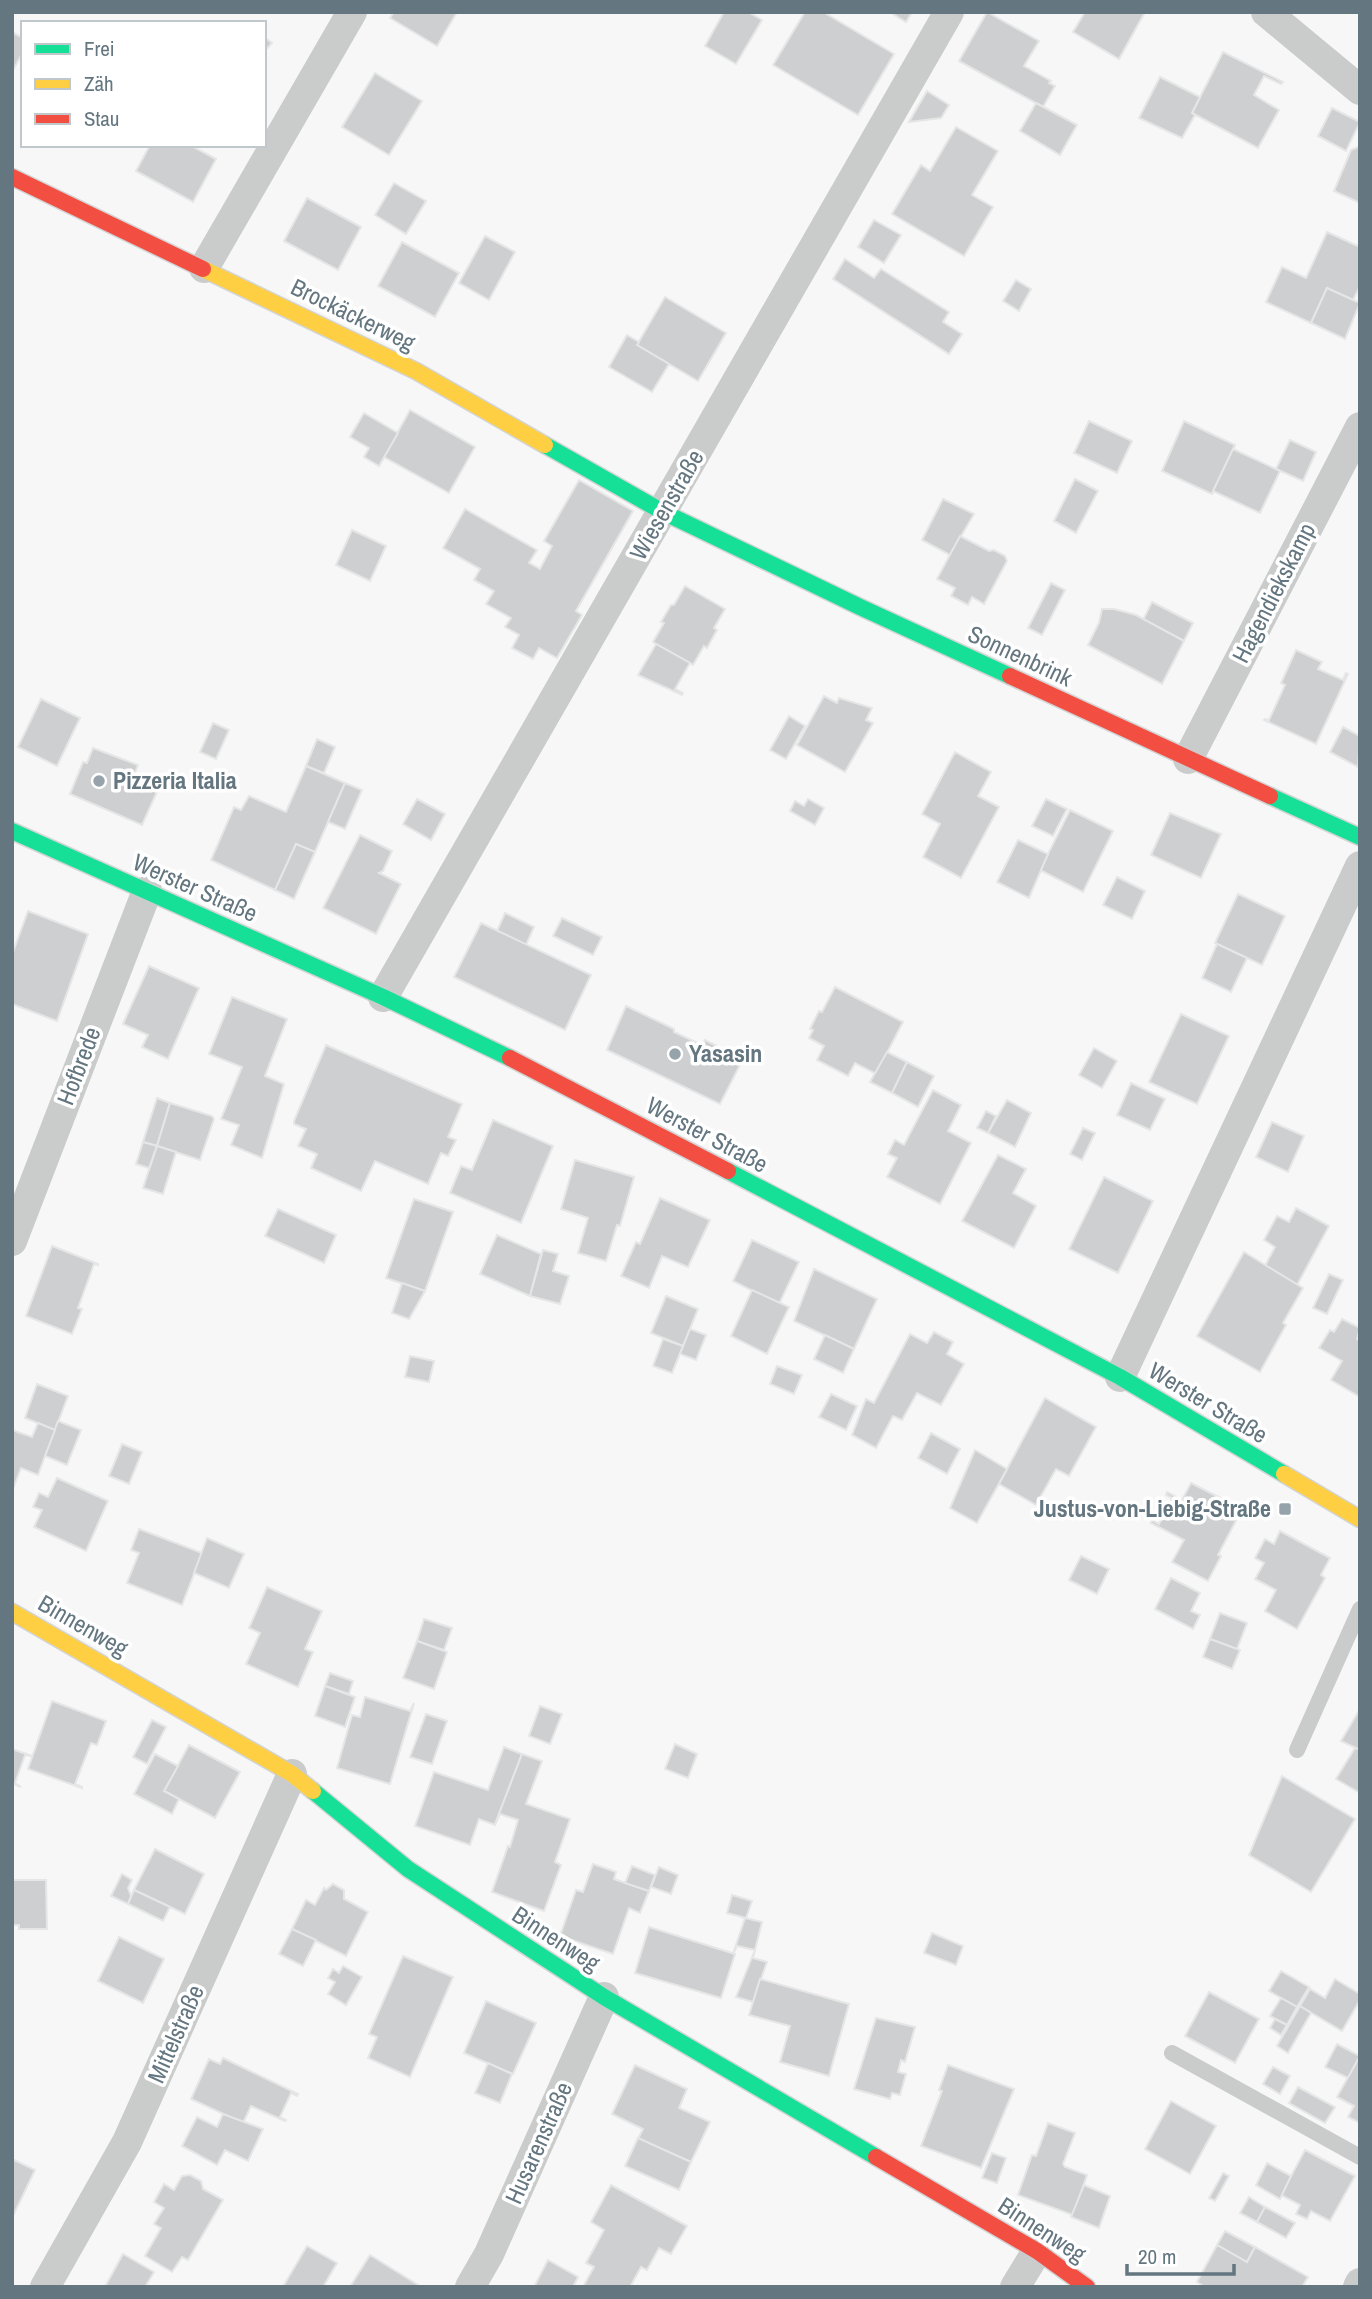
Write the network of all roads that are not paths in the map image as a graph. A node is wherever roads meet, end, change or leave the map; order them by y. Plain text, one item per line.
1 (352, 12) edge
2 (950, 12) edge
3 (1266, 12) edge
4 (1360, 90) edge
5 (12, 177) edge
6 (204, 268) junction
7 (1360, 427) edge
8 (663, 512) junction
9 (1188, 759) junction
10 (12, 831) edge
11 (1360, 837) edge
12 (1360, 866) edge
13 (147, 891) junction
14 (383, 997) junction
15 (12, 1241) edge
16 (1120, 1377) junction
17 (1360, 1520) edge
18 (1360, 1609) edge
19 (12, 1612) edge
20 (1297, 1750) dead end
21 (292, 1774) junction
22 (604, 1997) junction
23 (1172, 2053) dead end
24 (1360, 2157) edge
25 (1037, 2251) junction
26 (45, 2287) edge
27 (470, 2287) edge
28 (1015, 2287) edge
29 (1087, 2287) edge

1 - 6 street
2 - 8 street, Wiesenstraße
3 - 4 street
5 - 6 street, Brockäckerweg
6 - 8 street, Brockäckerweg
7 - 9 street, Hagendiekskamp
8 - 9 street, Sonnenbrink
8 - 14 street, Wiesenstraße
9 - 11 street, Sonnenbrink
10 - 13 street, Werster Straße
12 - 16 street
13 - 14 street, Werster Straße
13 - 15 street, Hofbrede
14 - 16 street, Werster Straße
16 - 17 street, Werster Straße
18 - 20 lane
19 - 21 street, Binnenweg
21 - 22 street, Binnenweg
21 - 26 street, Mittelstraße
22 - 25 street, Binnenweg
22 - 27 street, Husarenstraße
23 - 24 lane
25 - 28 street
25 - 29 street, Binnenweg

